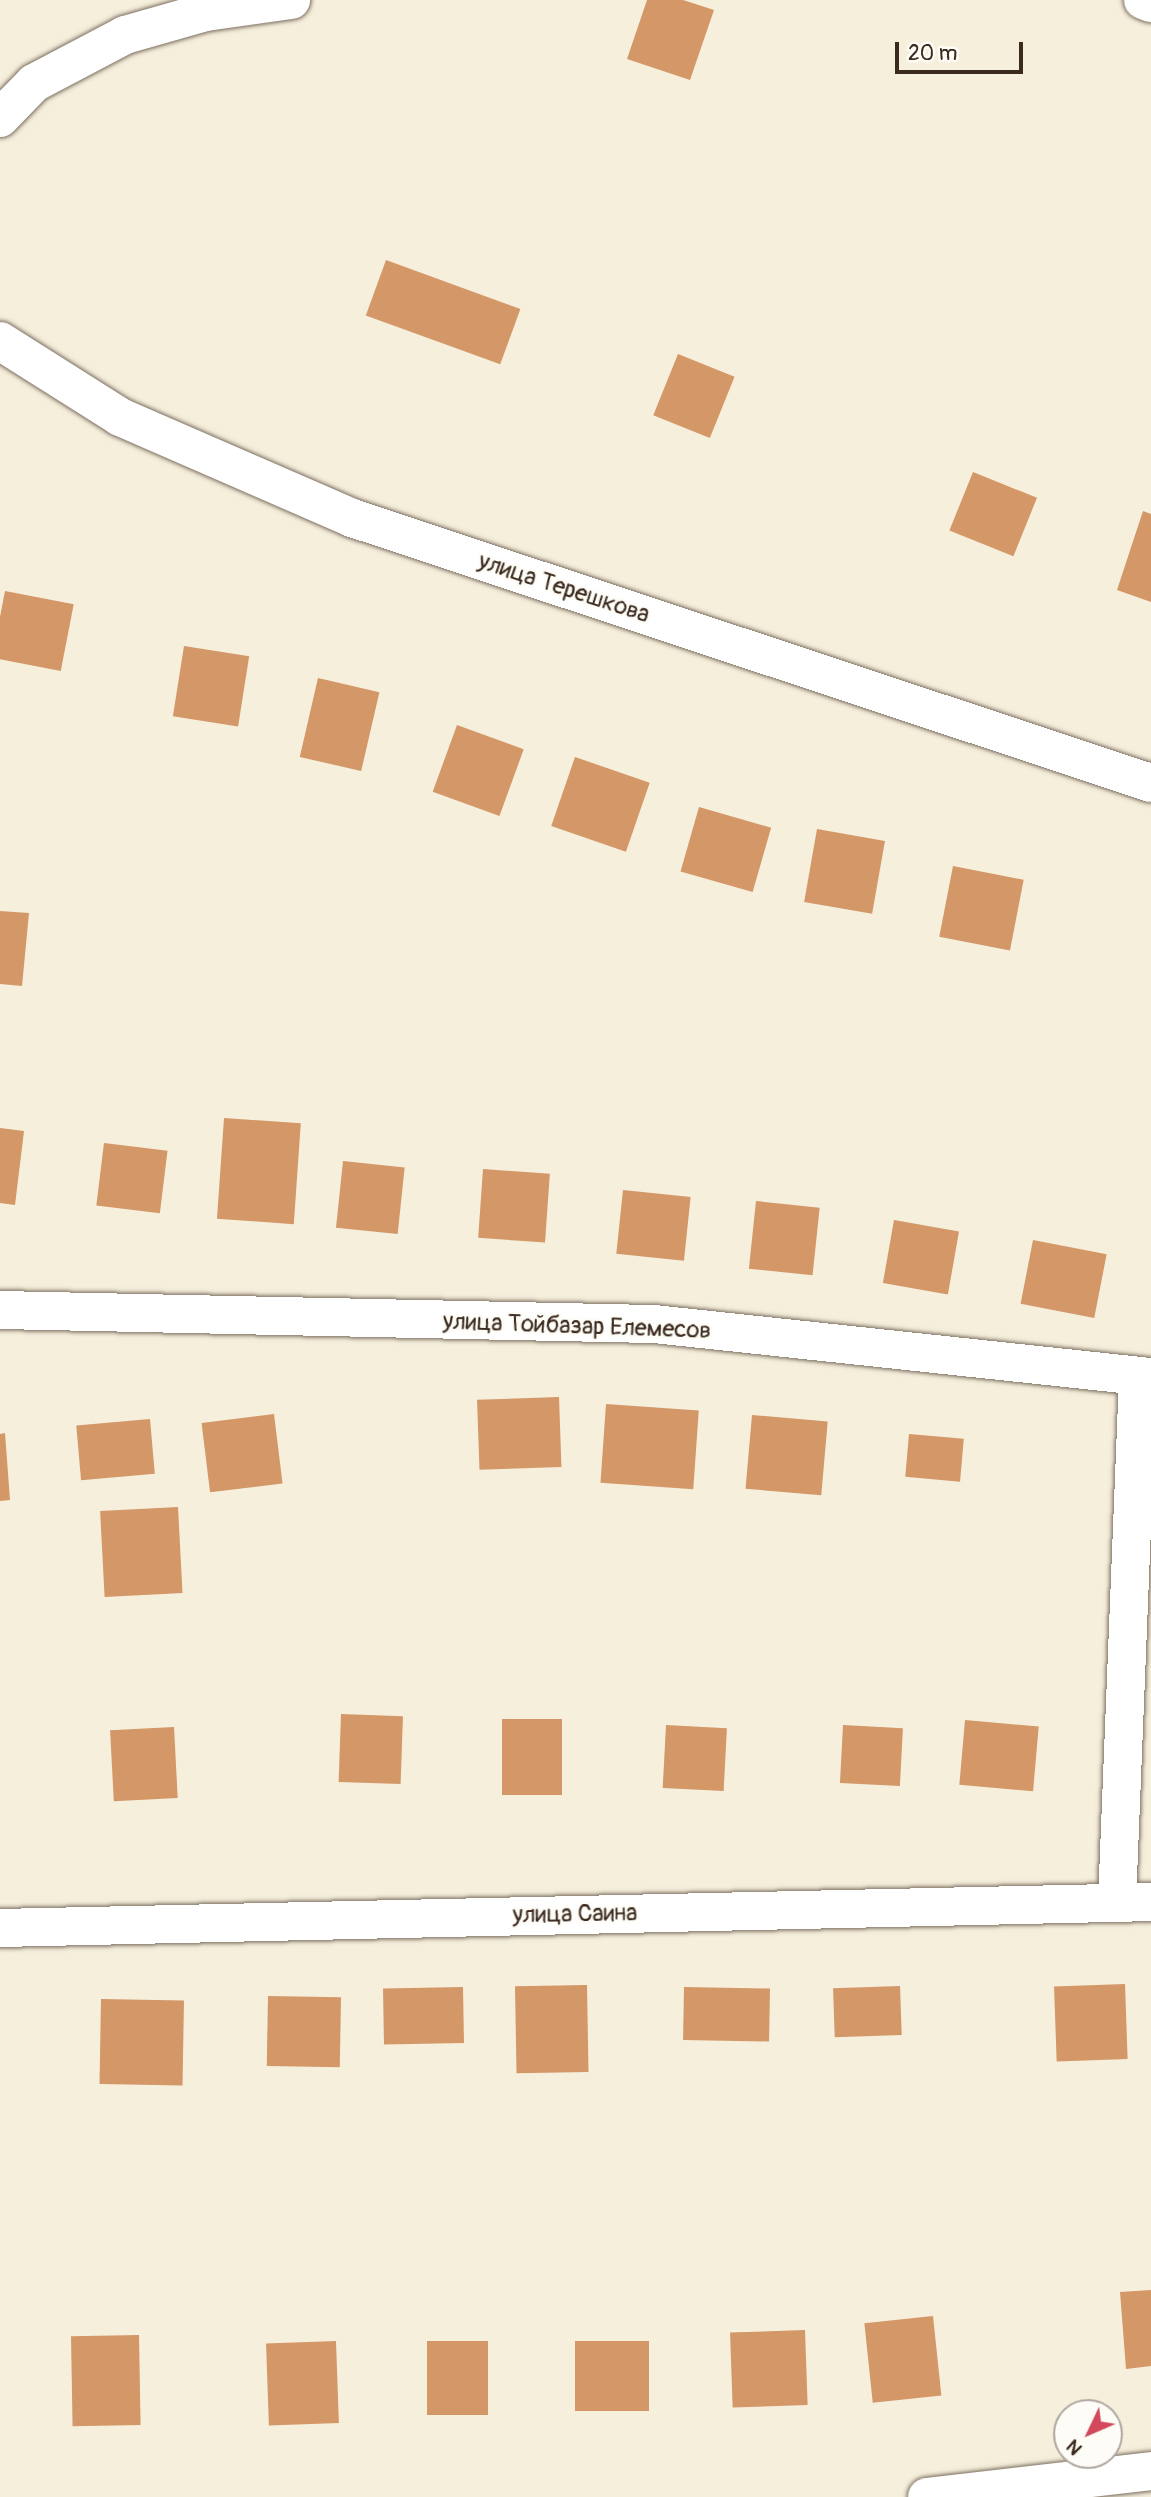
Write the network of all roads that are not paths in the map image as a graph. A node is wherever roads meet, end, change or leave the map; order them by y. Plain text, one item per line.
1 (291, 0) edge
2 (1143, 0) edge
3 (1151, 3) edge
4 (0, 118) edge
5 (0, 341) edge
6 (1151, 783) edge
7 (0, 1310) edge
8 (1145, 1376) edge
9 (1134, 1902) edge
10 (0, 1928) edge
11 (1151, 2471) edge
12 (927, 2497) edge

1 - 4 street
2 - 3 street
5 - 6 street, улица Терешкова
7 - 8 street, улица Тойбазар Елемесов
8 - 9 street
9 - 10 street, улица Саина
11 - 12 street

